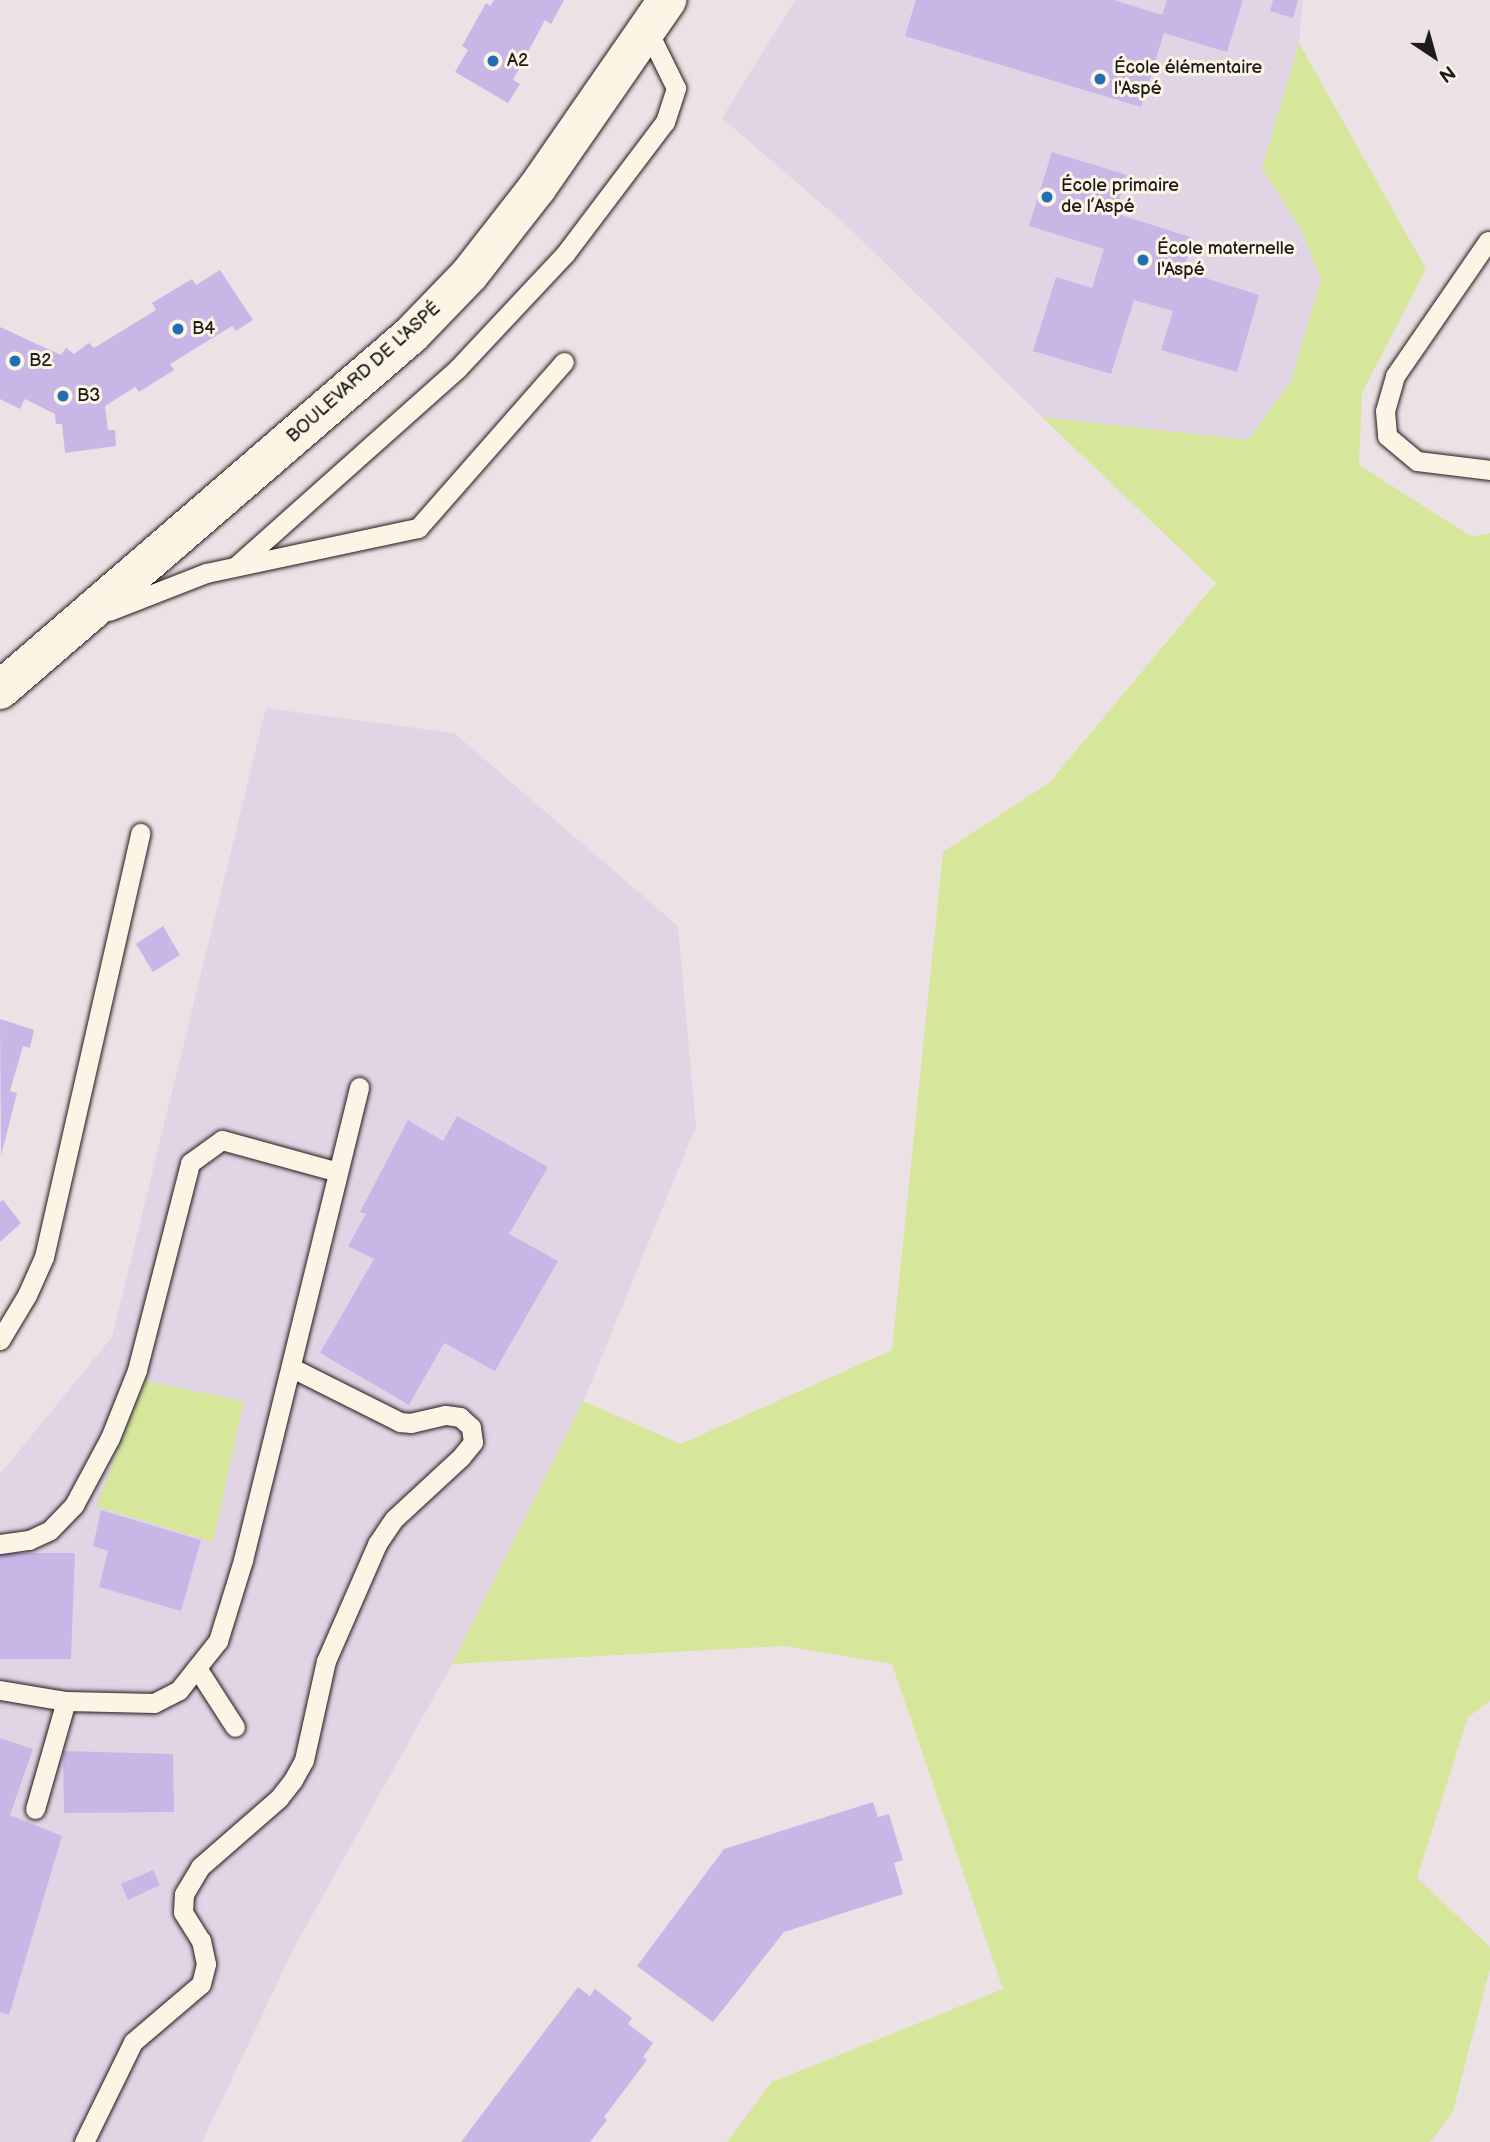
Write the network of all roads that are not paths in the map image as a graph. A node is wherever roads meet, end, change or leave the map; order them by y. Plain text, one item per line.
1 (657, 15) edge
2 (1488, 241) dead end
3 (564, 362) dead end
4 (1490, 470) edge
5 (236, 566) junction
6 (79, 623) junction
7 (0, 690) edge
8 (140, 833) dead end
9 (359, 1087) dead end
10 (338, 1172) junction
11 (0, 1340) edge
12 (292, 1368) junction
13 (0, 1544) edge
14 (197, 1668) junction
15 (0, 1690) edge
16 (66, 1701) junction
17 (235, 1727) dead end
18 (35, 1809) dead end
19 (84, 2142) edge

1 - 5 lane
1 - 6 street, BOULEVARD DE L'ASPÉ
2 - 4 lane
3 - 5 lane
5 - 6 lane
6 - 7 street, BOULEVARD DE L'ASPÉ
8 - 11 lane
9 - 10 lane
10 - 12 lane
10 - 13 lane
12 - 14 lane
12 - 19 lane
14 - 16 lane
14 - 17 lane
15 - 16 lane
16 - 18 lane

